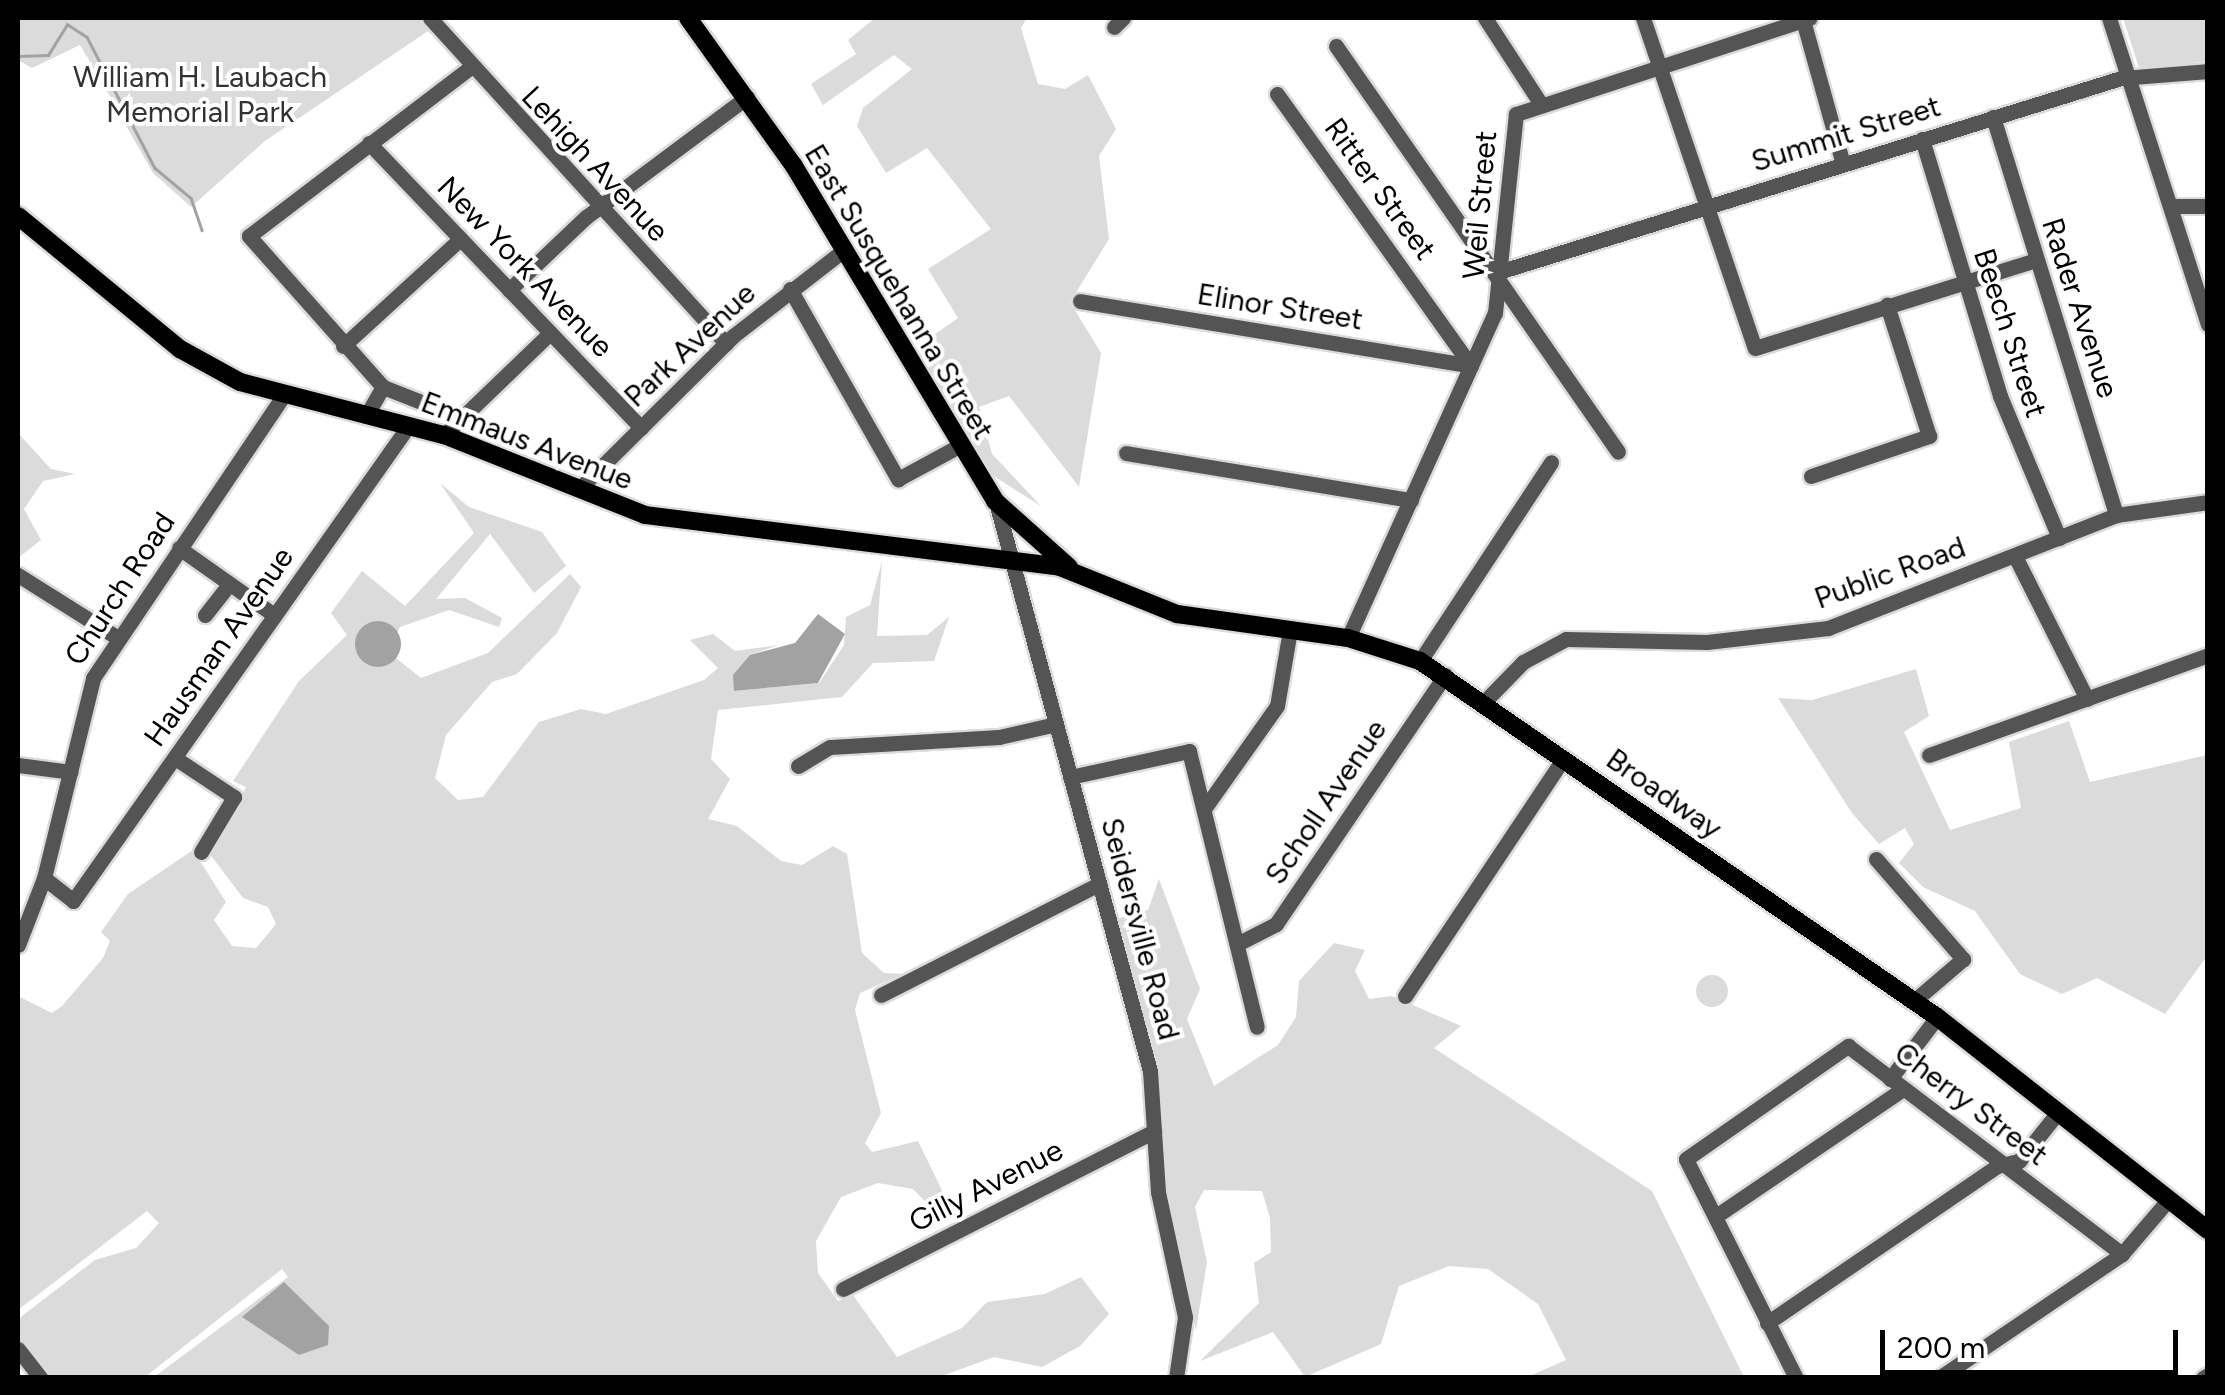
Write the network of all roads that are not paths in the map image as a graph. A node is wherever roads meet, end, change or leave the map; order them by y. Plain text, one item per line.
1 (430, 18) edge
2 (688, 18) edge
3 (1485, 18) edge
4 (1643, 18) edge
5 (2109, 18) edge
6 (1806, 19) edge
7 (1336, 46) dead end
8 (1659, 65) junction
9 (468, 69) junction
10 (2208, 70) edge
11 (2132, 80) junction
12 (1277, 94) dead end
13 (747, 97) junction
14 (1538, 101) junction
15 (1993, 117) junction
16 (1922, 139) junction
17 (368, 143) junction
18 (1843, 164) junction
19 (1704, 206) junction
20 (2172, 206) junction
21 (2208, 206) edge
22 (598, 207) junction
23 (18, 216) edge
24 (460, 239) junction
25 (845, 249) junction
26 (2036, 260) junction
27 (1505, 270) junction
28 (1963, 282) junction
29 (1502, 289) junction
30 (509, 290) junction
31 (790, 290) junction
32 (1080, 301) dead end
33 (1888, 304) junction
34 (2208, 324) edge
35 (550, 333) junction
36 (726, 343) junction
37 (344, 346) junction
38 (1471, 366) junction
39 (383, 387) junction
40 (282, 398) junction
41 (366, 416) junction
42 (462, 418) junction
43 (409, 424) junction
44 (641, 428) junction
45 (444, 434) junction
46 (959, 446) junction
47 (1618, 451) dead end
48 (1126, 453) dead end
49 (1551, 462) dead end
50 (1811, 476) dead end
51 (579, 490) junction
52 (1411, 500) junction
53 (995, 502) junction
54 (2208, 502) edge
55 (2116, 515) junction
56 (2059, 538) junction
57 (178, 548) junction
58 (2015, 556) junction
59 (1015, 563) junction
60 (18, 575) edge
61 (1082, 575) junction
62 (229, 584) junction
63 (205, 615) dead end
64 (274, 616) junction
65 (1290, 630) junction
66 (118, 638) junction
67 (1348, 638) junction
68 (2208, 654) edge
69 (1420, 662) junction
70 (1445, 675) junction
71 (2087, 700) junction
72 (1484, 702) junction
73 (1056, 724) junction
74 (1929, 755) dead end
75 (175, 758) junction
76 (1564, 758) junction
77 (18, 766) edge
78 (798, 766) dead end
79 (71, 772) junction
80 (1070, 777) junction
81 (1204, 809) junction
82 (201, 852) dead end
83 (1876, 859) dead end
84 (44, 878) junction
85 (1098, 884) junction
86 (1237, 944) junction
87 (18, 946) edge
88 (881, 995) dead end
89 (1405, 996) dead end
90 (1914, 1002) junction
91 (1937, 1017) junction
92 (1257, 1027) dead end
93 (1896, 1084) junction
94 (2059, 1111) junction
95 (1154, 1131) junction
96 (2010, 1164) junction
97 (2169, 1199) junction
98 (1716, 1216) junction
99 (2208, 1230) edge
100 (2122, 1254) junction
101 (843, 1289) dead end
102 (1767, 1324) junction
103 (18, 1349) edge
104 (41, 1378) edge
105 (1176, 1378) edge
106 (1796, 1378) edge
107 (1939, 1378) edge

1 - 9 street, Lehigh Avenue
2 - 13 main road, East Susquehanna Street
3 - 14 street
4 - 8 street
5 - 11 street
6 - 8 street
6 - 18 street
7 - 29 street
8 - 14 street
8 - 19 street
9 - 17 street
9 - 22 street, Lehigh Avenue
10 - 11 street, Summit Street
11 - 15 street, Summit Street
11 - 20 street
12 - 38 street, Ritter Street
13 - 22 street
13 - 25 main road, East Susquehanna Street
14 - 27 street, Weil Street
15 - 16 street, Summit Street
15 - 26 street, Rader Avenue
16 - 18 street, Summit Street
16 - 28 street, Beech Street
17 - 24 street, New York Avenue
17 - 37 street
18 - 19 street, Summit Street
19 - 27 street, Summit Street
19 - 33 street
20 - 21 street
20 - 34 street
22 - 30 street
22 - 36 street, Lehigh Avenue
23 - 40 main road, Emmaus Avenue
24 - 30 street, New York Avenue
24 - 37 street
25 - 31 street, Park Avenue
25 - 46 main road, East Susquehanna Street
26 - 28 street
26 - 55 street, Rader Avenue
27 - 29 street, Weil Street
28 - 33 street
28 - 56 street, Beech Street
29 - 38 street, Weil Street
29 - 47 street
30 - 35 street, New York Avenue
31 - 36 street, Park Avenue
31 - 46 street
32 - 38 street, Elinor Street
33 - 50 street
35 - 42 street
35 - 44 street, New York Avenue
36 - 44 street, Park Avenue
37 - 39 street
38 - 52 street, Weil Street
39 - 41 street
39 - 42 street
40 - 41 main road, Emmaus Avenue
40 - 57 street, Church Road
41 - 43 main road, Emmaus Avenue
42 - 45 street
43 - 45 main road, Emmaus Avenue
43 - 64 street, Hausman Avenue
44 - 51 street, Park Avenue
45 - 51 main road, Emmaus Avenue
46 - 53 main road, East Susquehanna Street
48 - 52 street
49 - 69 street
51 - 59 main road, Emmaus Avenue
52 - 67 street, Weil Street
53 - 59 street, Seidersville Road
53 - 61 main road, East Susquehanna Street
54 - 55 street, Public Road
55 - 56 street, Public Road
56 - 58 street, Public Road
57 - 62 street
57 - 66 street, Church Road
58 - 71 street
58 - 72 street, Public Road
59 - 61 main road, Broadway
59 - 73 street, Seidersville Road
60 - 66 street
61 - 65 main road, Broadway
62 - 63 street
62 - 64 street
64 - 75 street, Hausman Avenue
65 - 67 main road, Broadway
65 - 81 street
66 - 79 street, Church Road
67 - 69 main road, Broadway
68 - 71 street
69 - 70 main road, Broadway
70 - 72 main road, Broadway
70 - 86 street, Scholl Avenue
71 - 74 street
72 - 76 main road, Broadway
73 - 78 street
73 - 80 street, Seidersville Road
75 - 82 street
75 - 84 street, Hausman Avenue
76 - 89 street
76 - 90 main road, Broadway
77 - 79 street
79 - 84 street, Church Road
80 - 81 street
80 - 85 street, Seidersville Road
81 - 86 street
83 - 90 street
84 - 87 street, Church Road
85 - 88 street
85 - 95 street, Seidersville Road
86 - 92 street
90 - 91 main road, Broadway
91 - 93 street
91 - 94 main road, Broadway
93 - 96 street, Cherry Street
93 - 98 street
93 - 98 street, Cherry Street
94 - 96 street
94 - 97 main road, Broadway
95 - 101 street, Gilly Avenue
95 - 105 street, Seidersville Road
96 - 100 street, Cherry Street
96 - 102 street
97 - 99 main road, Broadway
97 - 100 street
98 - 102 street
100 - 107 street
102 - 106 street
103 - 104 street

